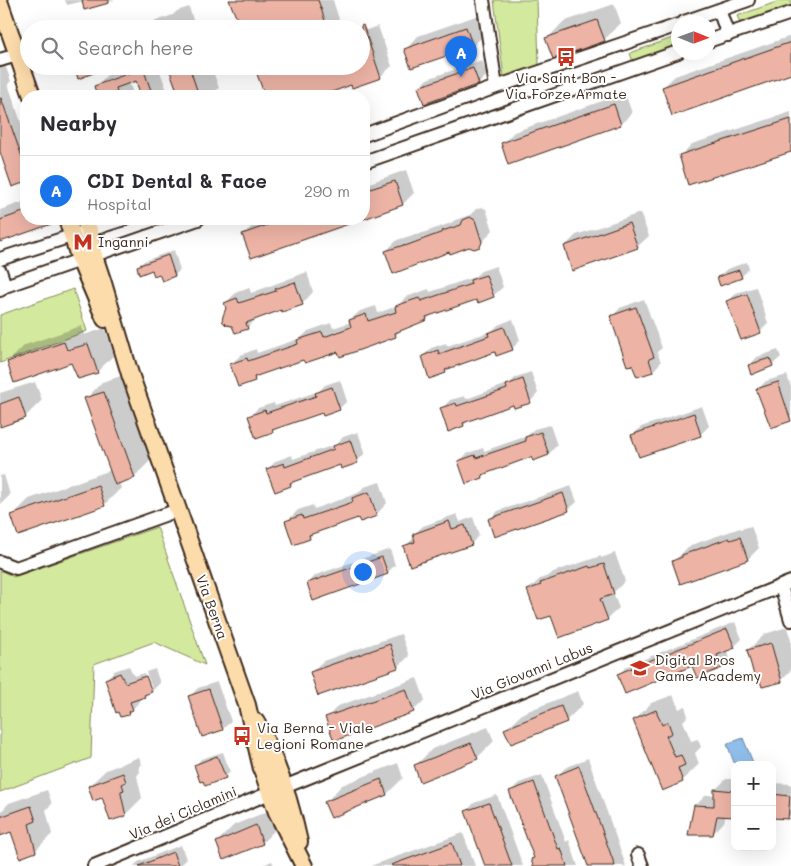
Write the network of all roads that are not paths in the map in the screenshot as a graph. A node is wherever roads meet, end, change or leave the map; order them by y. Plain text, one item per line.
1 (483, 0) edge
2 (748, 0) edge
3 (0, 4) edge
4 (719, 10) junction
5 (791, 13) edge
6 (704, 15) edge
7 (671, 27) edge
8 (728, 35) junction
9 (716, 39) edge
10 (671, 54) edge
11 (17, 55) junction
12 (0, 60) edge
13 (20, 63) edge
14 (24, 75) edge
15 (496, 87) junction
16 (30, 90) edge
17 (370, 133) edge
18 (370, 160) edge
19 (69, 225) edge
20 (87, 225) edge
21 (181, 225) edge
22 (73, 235) junction
23 (87, 258) junction
24 (0, 259) edge
25 (0, 271) edge
26 (3, 288) edge
27 (178, 510) junction
28 (0, 562) edge
29 (786, 584) edge
30 (791, 620) edge
31 (277, 790) junction
32 (304, 865) edge
33 (94, 866) edge

1 - 15 street
2 - 4 street
3 - 11 main road
4 - 6 street
4 - 8 street
5 - 8 street
7 - 15 street
8 - 9 street
10 - 18 street
11 - 12 street
11 - 13 main road
14 - 16 main road
15 - 17 street
19 - 22 main road, Via Berna
20 - 22 street
20 - 23 main road, Via Berna
21 - 23 street
22 - 23 main road, Via Berna
22 - 24 street
23 - 26 street
23 - 27 main road, Via Berna
25 - 26 street
27 - 28 street
27 - 31 main road, Via Berna
29 - 30 street
29 - 31 street, Via Giovanni Labus
31 - 32 main road, Via Berna
31 - 33 street, Via dei Ciclamini

